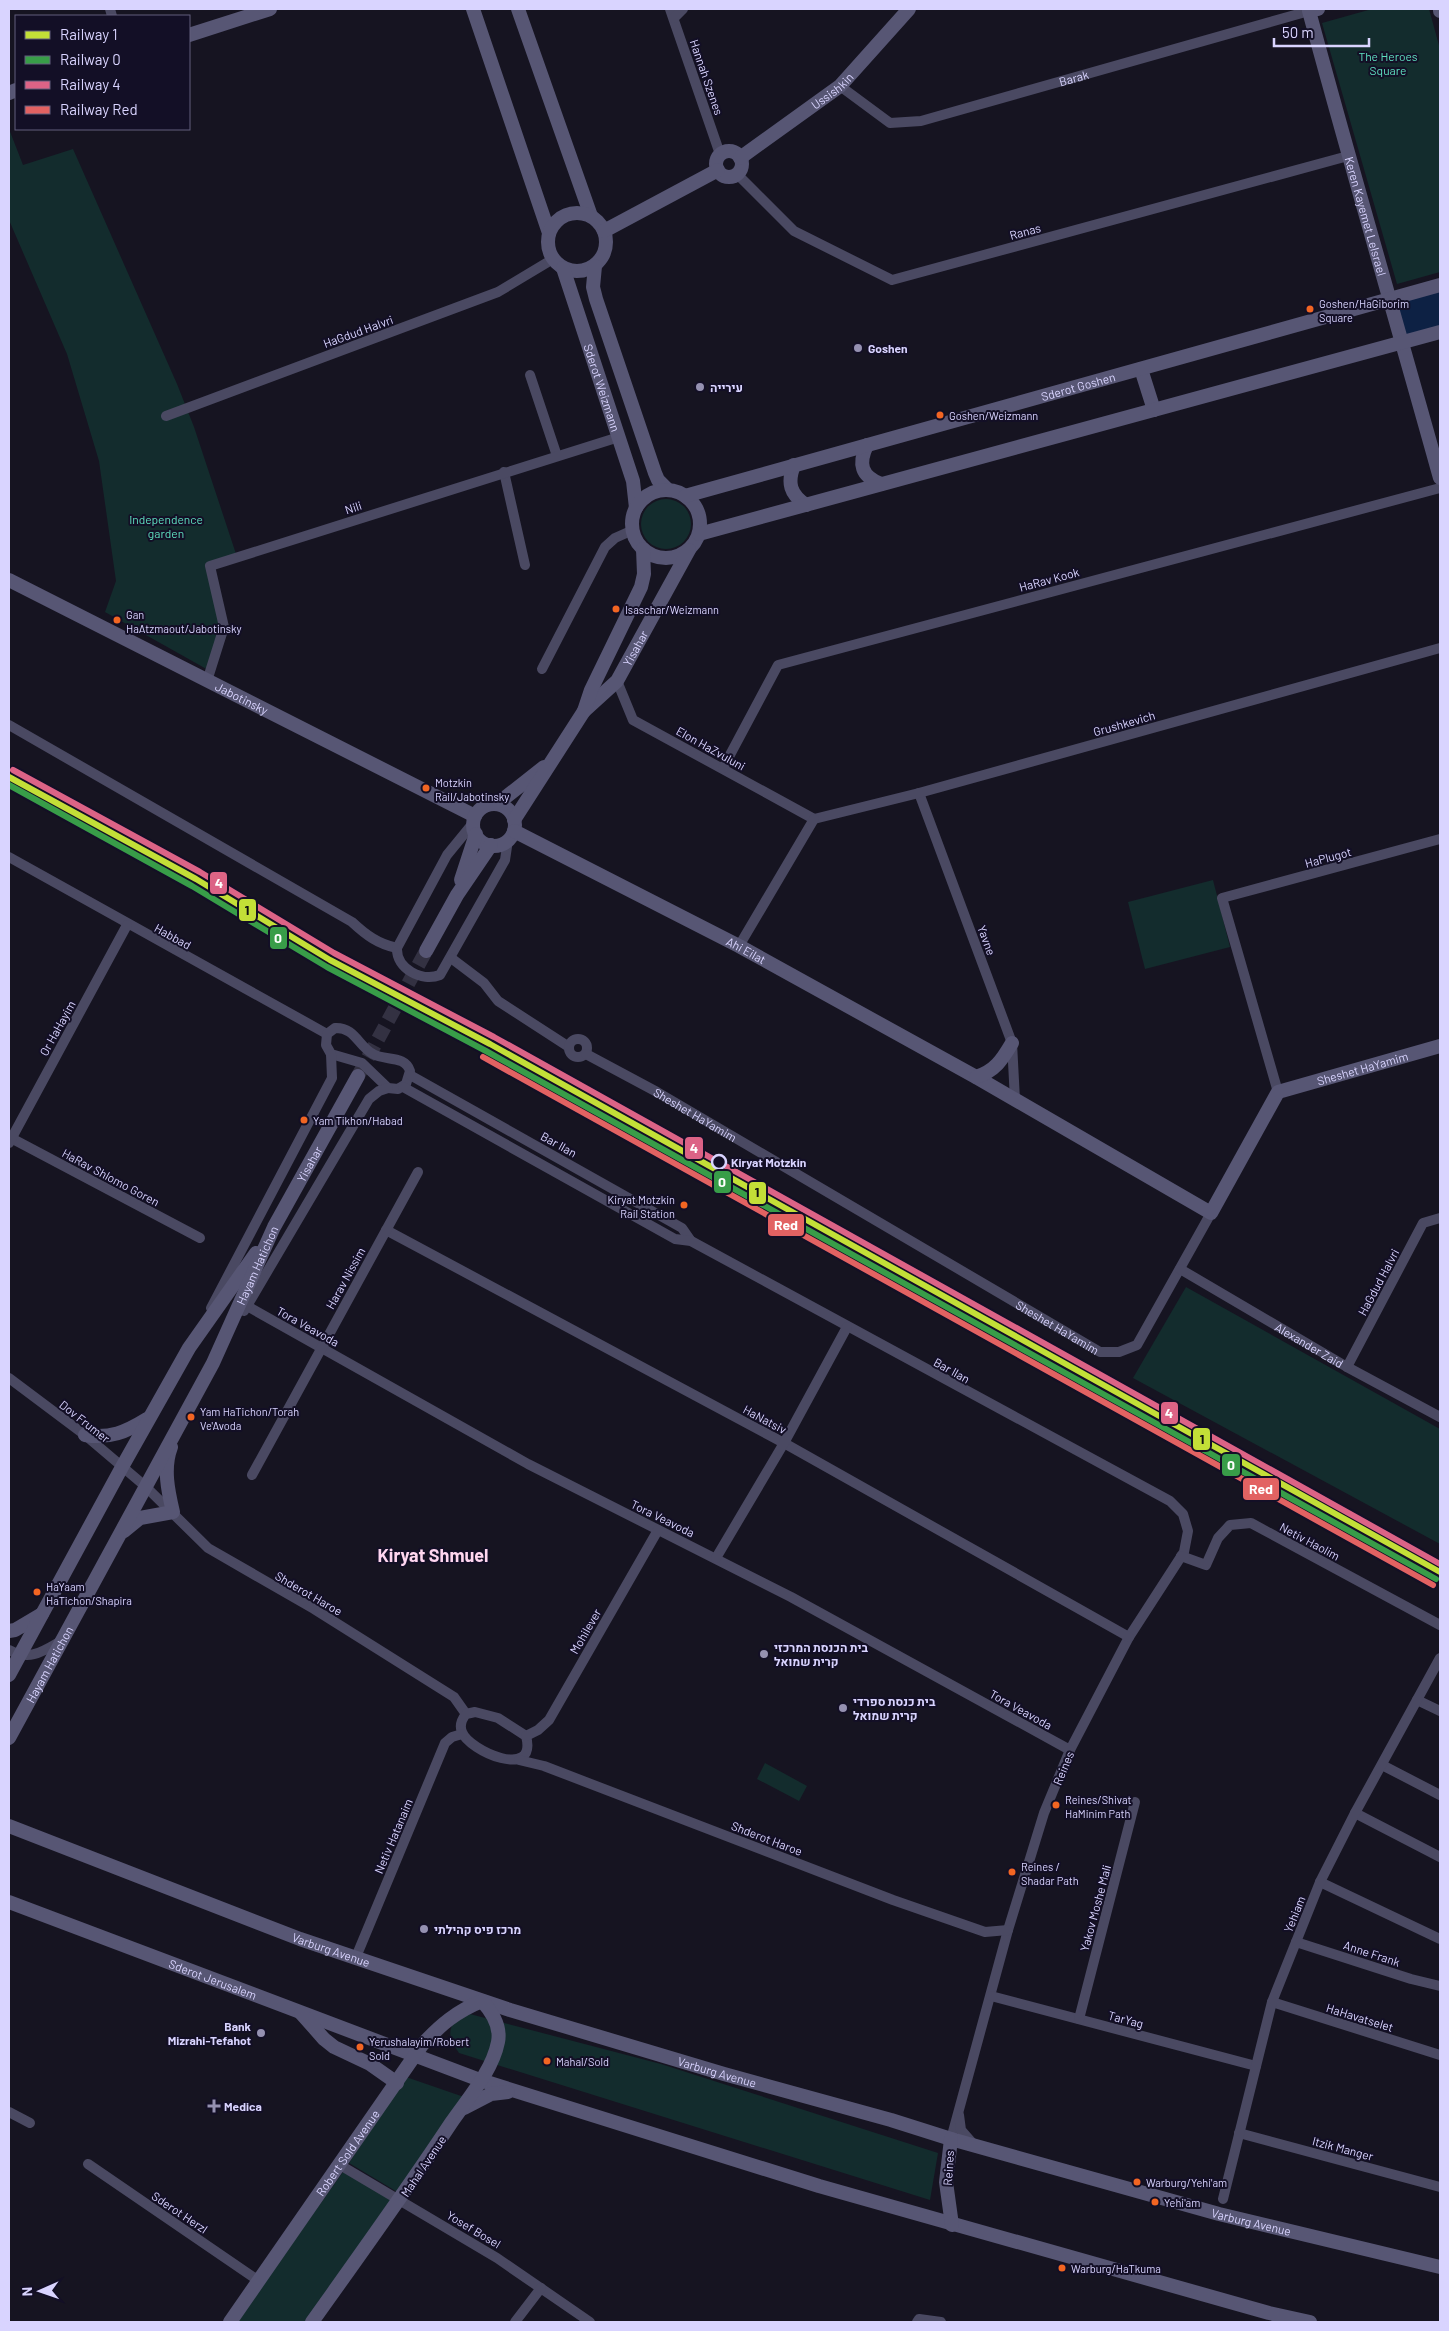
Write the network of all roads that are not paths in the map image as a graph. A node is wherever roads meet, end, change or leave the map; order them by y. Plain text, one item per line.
1 (270, 9) edge
2 (474, 9) edge
3 (518, 9) edge
4 (683, 9) edge
5 (907, 9) edge
6 (1314, 10) edge
7 (672, 13) edge
8 (190, 35) edge
9 (840, 86) junction
10 (720, 154) junction
11 (1348, 156) junction
12 (740, 158) junction
13 (718, 170) junction
14 (737, 174) junction
15 (591, 216) junction
16 (604, 231) junction
17 (549, 233) junction
18 (558, 264) junction
19 (595, 266) junction
20 (1440, 285) edge
21 (1391, 298) junction
22 (1440, 332) edge
23 (1402, 343) junction
24 (1141, 369) junction
25 (530, 375) dead end
26 (1154, 410) junction
27 (166, 416) dead end
28 (619, 437) junction
29 (867, 445) junction
30 (557, 456) junction
31 (794, 465) junction
32 (504, 472) junction
33 (1440, 478) edge
34 (880, 484) junction
35 (1440, 488) edge
36 (668, 490) junction
37 (685, 496) junction
38 (806, 505) junction
39 (636, 508) junction
40 (633, 530) junction
41 (699, 534) junction
42 (643, 549) junction
43 (689, 550) junction
44 (525, 565) dead end
45 (9, 580) edge
46 (1440, 648) edge
47 (542, 669) dead end
48 (207, 681) junction
49 (617, 681) junction
50 (584, 711) junction
51 (9, 725) edge
52 (552, 761) junction
53 (723, 768) junction
54 (919, 794) junction
55 (497, 804) junction
56 (814, 819) junction
57 (475, 824) junction
58 (512, 830) junction
59 (1440, 839) edge
60 (491, 846) junction
61 (9, 857) edge
62 (457, 895) junction
63 (128, 925) junction
64 (738, 946) junction
65 (397, 948) junction
66 (426, 951) tunnel mouth
67 (451, 958) junction
68 (326, 1034) junction
69 (1012, 1043) junction
70 (1440, 1046) edge
71 (331, 1054) junction
72 (410, 1075) junction
73 (358, 1076) tunnel mouth
74 (976, 1077) junction
75 (403, 1087) junction
76 (388, 1088) junction
77 (1278, 1092) junction
78 (1015, 1100) junction
79 (10, 1140) edge
80 (418, 1172) dead end
81 (1211, 1213) junction
82 (1440, 1218) edge
83 (274, 1227) junction
84 (386, 1230) junction
85 (200, 1238) dead end
86 (691, 1241) junction
87 (1180, 1269) junction
88 (247, 1306) junction
89 (847, 1327) junction
90 (190, 1348) junction
91 (322, 1348) junction
92 (213, 1363) junction
93 (1347, 1368) junction
94 (9, 1378) edge
95 (150, 1418) junction
96 (1440, 1418) edge
97 (178, 1427) junction
98 (85, 1436) junction
99 (784, 1443) junction
100 (122, 1467) junction
101 (252, 1475) dead end
102 (144, 1486) junction
103 (173, 1512) junction
104 (658, 1530) junction
105 (1188, 1531) joint
106 (114, 1542) junction
107 (1181, 1556) junction
108 (716, 1558) junction
109 (42, 1613) junction
110 (1440, 1625) edge
111 (9, 1631) edge
112 (1129, 1637) junction
113 (61, 1641) junction
114 (14, 1652) edge
115 (1440, 1658) edge
116 (9, 1675) edge
117 (1417, 1700) junction
118 (1440, 1711) edge
119 (466, 1714) junction
120 (462, 1734) junction
121 (526, 1736) junction
122 (9, 1738) edge
123 (1070, 1750) junction
124 (519, 1760) junction
125 (1382, 1765) junction
126 (1440, 1795) edge
127 (1136, 1802) dead end
128 (1355, 1813) junction
129 (9, 1826) edge
130 (1440, 1857) edge
131 (1320, 1882) junction
132 (9, 1902) edge
133 (1008, 1930) junction
134 (1440, 1939) edge
135 (1296, 1942) junction
136 (356, 1957) junction
137 (1440, 1986) edge
138 (991, 1996) junction
139 (482, 2001) junction
140 (1272, 2002) junction
141 (301, 2012) junction
142 (1079, 2019) junction
143 (416, 2055) junction
144 (1440, 2055) edge
145 (1256, 2066) junction
146 (480, 2080) junction
147 (397, 2082) junction
148 (516, 2091) junction
149 (9, 2112) edge
150 (459, 2112) junction
151 (959, 2112) junction
152 (30, 2123) dead end
153 (1240, 2133) junction
154 (951, 2140) junction
155 (976, 2146) junction
156 (88, 2164) dead end
157 (340, 2165) junction
158 (1440, 2187) edge
159 (401, 2199) junction
160 (1223, 2199) dead end
161 (952, 2225) junction
162 (1440, 2267) edge
163 (258, 2281) junction
164 (542, 2288) junction
165 (1270, 2318) edge
166 (230, 2322) edge
167 (312, 2322) edge
168 (516, 2322) edge
169 (590, 2322) edge
170 (917, 2322) edge
171 (941, 2322) edge
172 (1310, 2322) edge

1 - 8 street
2 - 17 street
3 - 15 street
4 - 7 street
5 - 9 street, Ussishkin
6 - 9 street, Barak
6 - 11 street, Keren Kayemet LeIsrael
7 - 10 street, Hannah Szenes
9 - 12 street, Ussishkin
10 - 12 street
10 - 13 street
11 - 14 street, Ranas
11 - 21 street, Keren Kayemet LeIsrael
12 - 14 street
13 - 14 street
13 - 16 street
15 - 16 street
15 - 17 street
16 - 19 street
17 - 18 street
18 - 19 street
18 - 27 street, HaGdud HaIvri
18 - 28 street, Sderot Weizmann
19 - 36 street, Sderot Weizmann
20 - 21 street, Sderot Goshen
21 - 23 street, Keren Kayemet LeIsrael
21 - 24 street, Sderot Goshen
22 - 23 street
23 - 26 street
23 - 33 street, Keren Kayemet LeIsrael
24 - 26 street
24 - 29 street, Sderot Goshen
25 - 30 street
26 - 34 street
28 - 30 street, Nili
28 - 39 street, Sderot Weizmann
29 - 31 street, Sderot Goshen
29 - 34 street
30 - 32 street, Nili
31 - 37 street, Sderot Goshen
31 - 38 street
32 - 44 street
32 - 48 street, Nili
34 - 38 street
35 - 53 street, HaRav Kook
36 - 37 street
36 - 39 street
37 - 41 street
38 - 41 street
39 - 40 street
40 - 42 street
40 - 47 street
41 - 43 street
42 - 43 street
42 - 50 street, Yisahar
43 - 49 street, Yisahar
45 - 48 street, Jabotinsky
46 - 54 street, Grushkevich
48 - 57 street, Jabotinsky
49 - 50 street, Yisahar
49 - 53 street, Elon HaZvuluni
50 - 52 street, Yisahar
51 - 65 street
52 - 55 street, Yisahar
52 - 58 street, Yisahar
53 - 56 street, Elon HaZvuluni
54 - 56 street, Grushkevich
54 - 69 street, Yavne
55 - 57 street
55 - 58 street
56 - 64 street
57 - 60 street
57 - 62 street
57 - 65 street
58 - 60 street
58 - 64 street, Ahi Eilat
58 - 67 street
59 - 77 street, HaPlugot
60 - 62 street
61 - 63 street, Habbad
62 - 66 street
63 - 68 street, Habbad
63 - 79 street, Or HaHayim
64 - 74 street, Ahi Eilat
65 - 67 street
67 - 87 street, Sheshet HaYamim
68 - 71 street
68 - 72 street, Bar Ilan
69 - 74 street
69 - 78 street, Yavne
70 - 77 street, Sheshet HaYamim
71 - 76 street
71 - 90 street
72 - 75 street
72 - 86 street, Bar Ilan
73 - 83 street, Yisahar
74 - 78 street
75 - 76 street
75 - 86 street, Bar Ilan
76 - 88 street
77 - 81 street, Sheshet HaYamim
78 - 81 street
79 - 85 street, HaRav Shlomo Goren
80 - 84 street, Harav Nissim
81 - 87 street, Sheshet HaYamim
82 - 93 street, HaGdud HaIvri
83 - 90 street, Hayam Hatichon
83 - 92 street, Hayam Hatichon
84 - 91 street, Harav Nissim
84 - 99 street, HaNatsiv
86 - 89 street, Bar Ilan
87 - 93 street, Alexander Zaid
88 - 91 street, Tora Veavoda
88 - 92 street
89 - 99 street
89 - 105 street, Bar Ilan
90 - 95 street, Hayam Hatichon
91 - 101 street, Harav Nissim
91 - 104 street, Tora Veavoda
92 - 97 street, Hayam Hatichon
93 - 96 street, Alexander Zaid
94 - 98 street, Dov Frumer
95 - 98 street
95 - 100 street, Hayam Hatichon
97 - 102 street, Hayam Hatichon
97 - 103 street
98 - 100 street, Dov Frumer
99 - 108 street
99 - 112 street, HaNatsiv
100 - 102 street, Dov Frumer
100 - 109 street, Hayam Hatichon
102 - 103 street, Shderot Haroe
102 - 106 street, Hayam Hatichon
103 - 106 street
103 - 119 street, Shderot Haroe
104 - 108 street, Tora Veavoda
104 - 121 street, Mohilever
105 - 107 street, Reines
106 - 113 street, Hayam Hatichon
107 - 110 street, Netiv Haolim
107 - 112 street, Reines
108 - 123 street, Tora Veavoda
109 - 111 street
109 - 114 street, Hayam Hatichon
112 - 123 street, Reines
113 - 114 street
113 - 122 street, Hayam Hatichon
114 - 116 street, Hayam Hatichon
115 - 117 street, Yehiam
117 - 118 street
117 - 125 street, Yehiam
119 - 120 street
119 - 121 street
120 - 124 street, Shderot Haroe
120 - 136 street, Netiv Hatanaim
121 - 124 street
123 - 133 street, Reines
124 - 133 street, Shderot Haroe
125 - 126 street
125 - 128 street, Yehiam
127 - 142 street, Yakov Moshe Mali
128 - 130 street
128 - 131 street, Yehiam
129 - 136 street, Varburg Avenue
131 - 134 street
131 - 135 street, Yehiam
132 - 141 street, Sderot Jerusalem
133 - 138 street, Reines
135 - 137 street, Anne Frank
135 - 140 street, Yehiam
136 - 139 street, Varburg Avenue
138 - 142 street, TarYag
138 - 151 street, Reines
139 - 143 street, Robert Sold Avenue
139 - 146 street, Mahal Avenue
139 - 154 street, Varburg Avenue
140 - 144 street, HaHavatselet
140 - 145 street, Yehiam
141 - 143 street, Sderot Jerusalem
141 - 147 street
142 - 145 street, TarYag
143 - 146 street
143 - 147 street, Robert Sold Avenue
145 - 153 street, Yehiam
146 - 148 street
146 - 150 street, Mahal Avenue
147 - 157 street, Robert Sold Avenue
148 - 150 street
148 - 161 street
149 - 152 street
150 - 159 street, Mahal Avenue
151 - 154 street, Reines
151 - 155 street, Reines
153 - 158 street, Itzik Manger
153 - 160 street, Yehiam
154 - 155 street, Varburg Avenue
154 - 161 street, Reines
155 - 162 street, Varburg Avenue
156 - 163 street, Sderot Herzl
157 - 159 street, Yosef Bosel
157 - 163 street, Robert Sold Avenue
159 - 164 street, Yosef Bosel
159 - 167 street, Mahal Avenue
161 - 165 street
163 - 166 street, Robert Sold Avenue
164 - 168 street
164 - 169 street, Yosef Bosel
165 - 172 street
170 - 171 street

